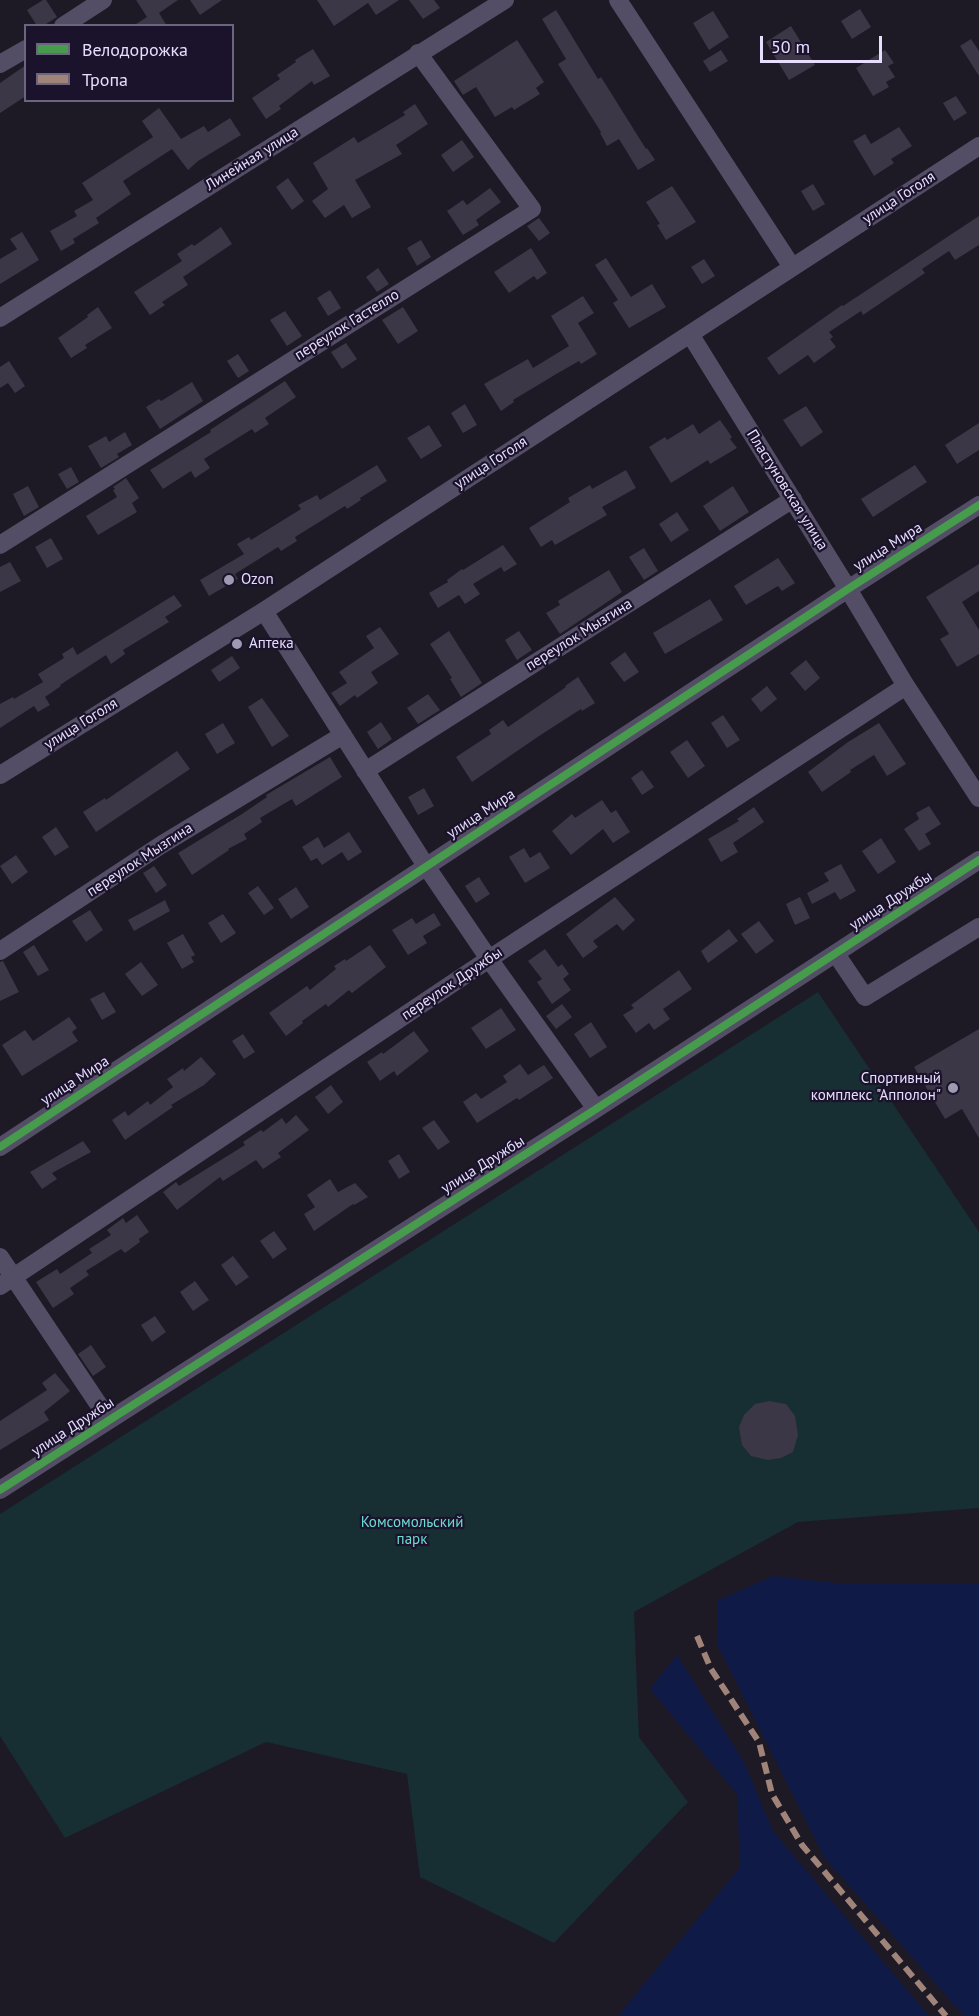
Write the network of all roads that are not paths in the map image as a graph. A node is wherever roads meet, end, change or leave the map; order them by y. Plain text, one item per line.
1 (103, 0) edge
2 (505, 0) edge
3 (618, 0) edge
4 (66, 24) edge
5 (24, 50) edge
6 (418, 53) junction
7 (0, 64) edge
8 (979, 146) edge
9 (792, 267) junction
10 (0, 318) edge
11 (690, 334) junction
12 (793, 500) junction
13 (979, 505) edge
14 (0, 545) edge
15 (848, 589) junction
16 (264, 610) junction
17 (906, 686) junction
18 (343, 735) junction
19 (365, 771) junction
20 (0, 775) edge
21 (979, 798) edge
22 (979, 860) edge
23 (426, 866) junction
24 (979, 927) edge
25 (0, 951) edge
26 (836, 954) junction
27 (489, 959) junction
28 (596, 1109) junction
29 (0, 1147) edge
30 (0, 1257) edge
31 (6, 1282) edge
32 (109, 1420) junction
33 (0, 1490) edge

1 - 4 street
2 - 6 street, Линейная улица
3 - 9 street
5 - 7 street
6 - 10 street, Линейная улица
6 - 14 street, переулок Гастелло
8 - 9 street, улица Гоголя
9 - 11 street, улица Гоголя
11 - 12 street, Пластуновская улица
11 - 16 street, улица Гоголя
12 - 15 street, Пластуновская улица
12 - 19 street, переулок Мызгина
13 - 15 street, улица Мира
15 - 17 street, Пластуновская улица
15 - 23 street, улица Мира
16 - 18 street
16 - 20 street, улица Гоголя
17 - 21 street, Пластуновская улица
17 - 27 street, переулок Дружбы
18 - 19 street
18 - 25 street, переулок Мызгина
19 - 23 street
22 - 26 street, улица Дружбы
23 - 27 street
23 - 29 street, улица Мира
24 - 26 street
26 - 28 street, улица Дружбы
27 - 28 street
27 - 31 street, переулок Дружбы
28 - 32 street, улица Дружбы
30 - 31 street
31 - 32 street
32 - 33 street, улица Дружбы

